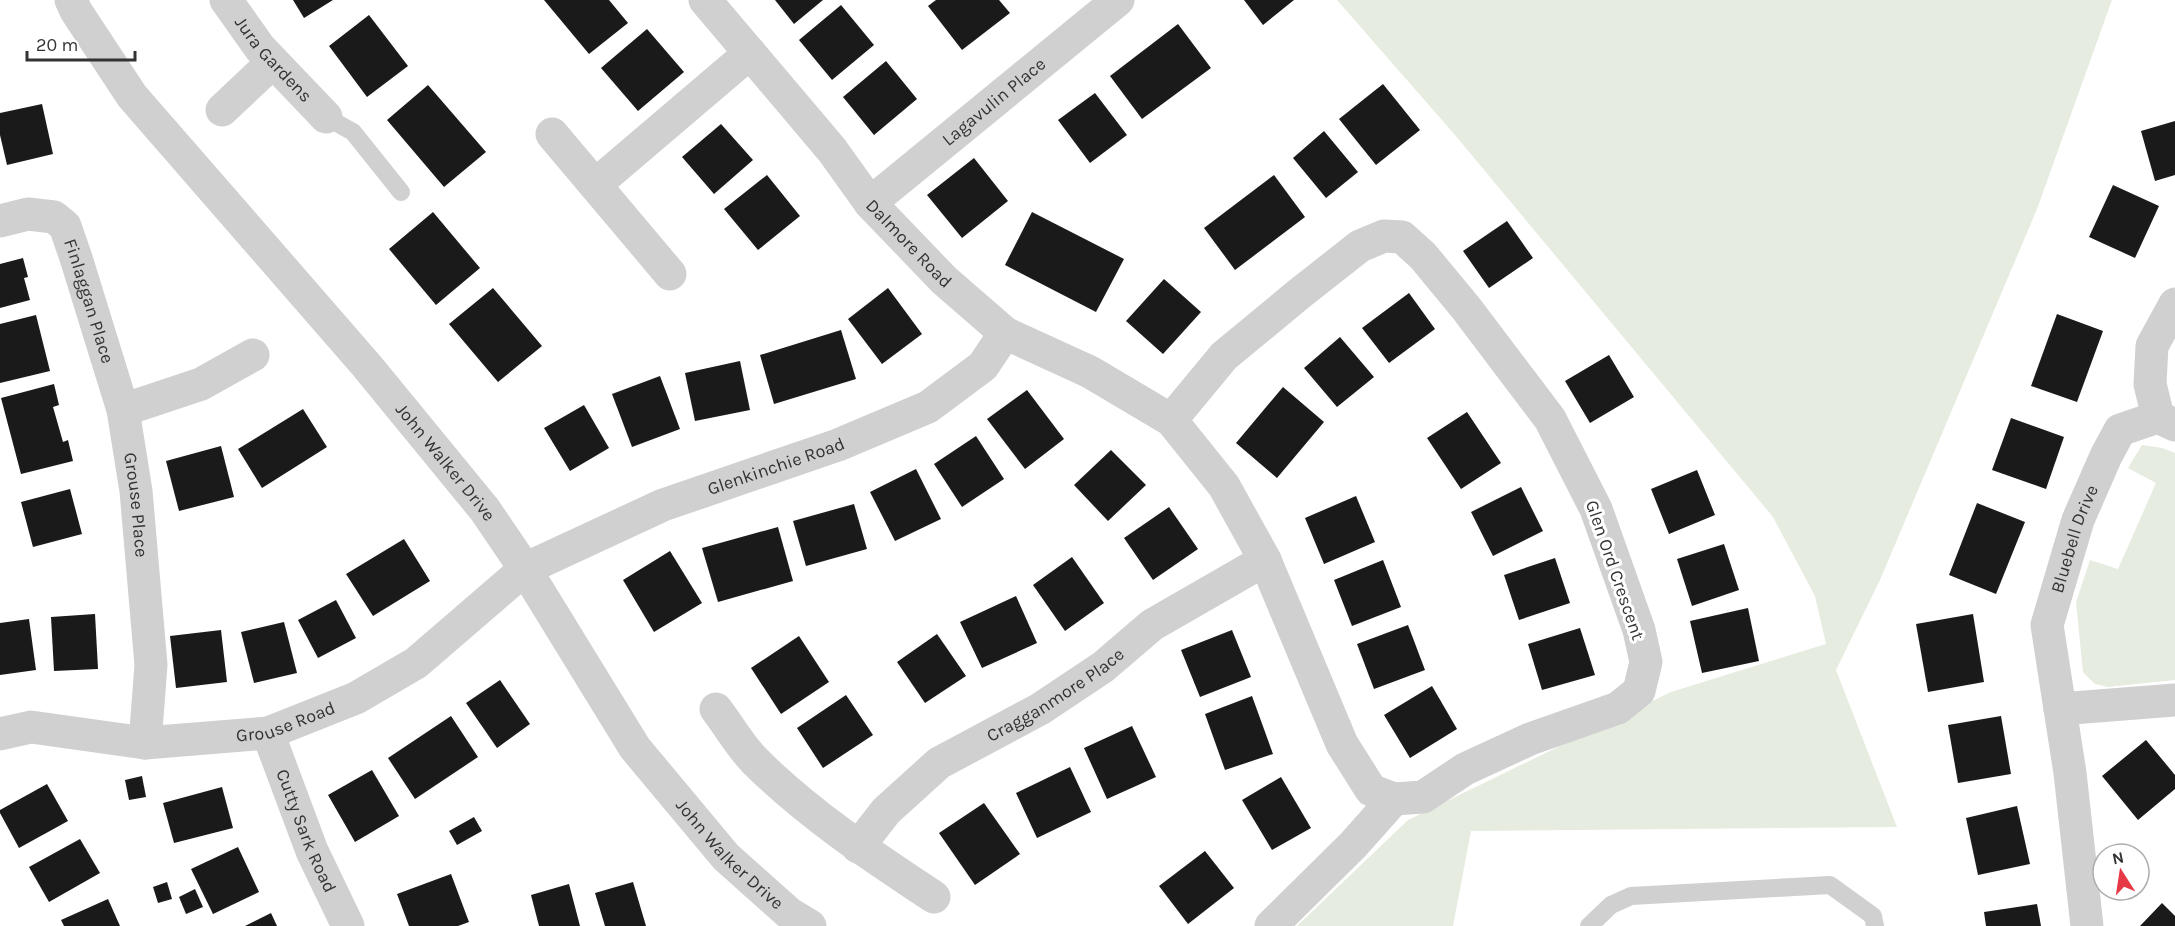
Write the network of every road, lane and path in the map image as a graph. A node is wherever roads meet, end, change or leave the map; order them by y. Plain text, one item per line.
1 (71, 0) edge
2 (226, 0) edge
3 (705, 0) edge
4 (1118, 0) edge
5 (750, 53) junction
6 (273, 62) junction
7 (222, 110) dead end
8 (326, 117) joint
9 (552, 134) dead end
10 (595, 185) junction
11 (401, 192) dead end
12 (870, 203) junction
13 (0, 221) edge
14 (670, 274) dead end
15 (2175, 304) edge
16 (1005, 333) junction
17 (253, 355) dead end
18 (123, 410) junction
19 (1171, 420) junction
20 (2166, 421) edge
21 (1265, 560) junction
22 (525, 569) junction
23 (2175, 700) edge
24 (716, 709) dead end
25 (2060, 709) junction
26 (268, 733) junction
27 (0, 734) edge
28 (145, 743) junction
29 (1394, 799) junction
30 (858, 847) junction
31 (934, 897) dead end
32 (348, 926) edge
33 (810, 926) edge
34 (1271, 926) edge
35 (1589, 926) edge
36 (1875, 926) edge
37 (2087, 926) edge

1 - 22 street, John Walker Drive
2 - 6 street, Jura Gardens
3 - 5 street, Dalmore Road
4 - 12 street, Lagavulin Place
5 - 10 street
5 - 12 street, Dalmore Road
6 - 7 street
6 - 8 street, Jura Gardens
8 - 11 lane
9 - 10 street
10 - 14 street
12 - 16 street, Dalmore Road
13 - 18 street, Finlaggan Place
15 - 20 street
16 - 19 street, Dalmore Road
16 - 22 street, Glenkinchie Road
17 - 18 street
18 - 28 street, Grouse Place
19 - 21 street
19 - 29 street, Glen Ord Crescent
20 - 25 street, Bluebell Drive
21 - 29 street
21 - 30 street, Cragganmore Place
22 - 26 street, Grouse Road
22 - 33 street, John Walker Drive
23 - 25 street
24 - 30 street
25 - 37 street, Bluebell Drive
26 - 28 street, Grouse Road
26 - 32 street, Cutty Sark Road
27 - 28 street, Grouse Road
29 - 34 street
30 - 31 street
35 - 36 lane

